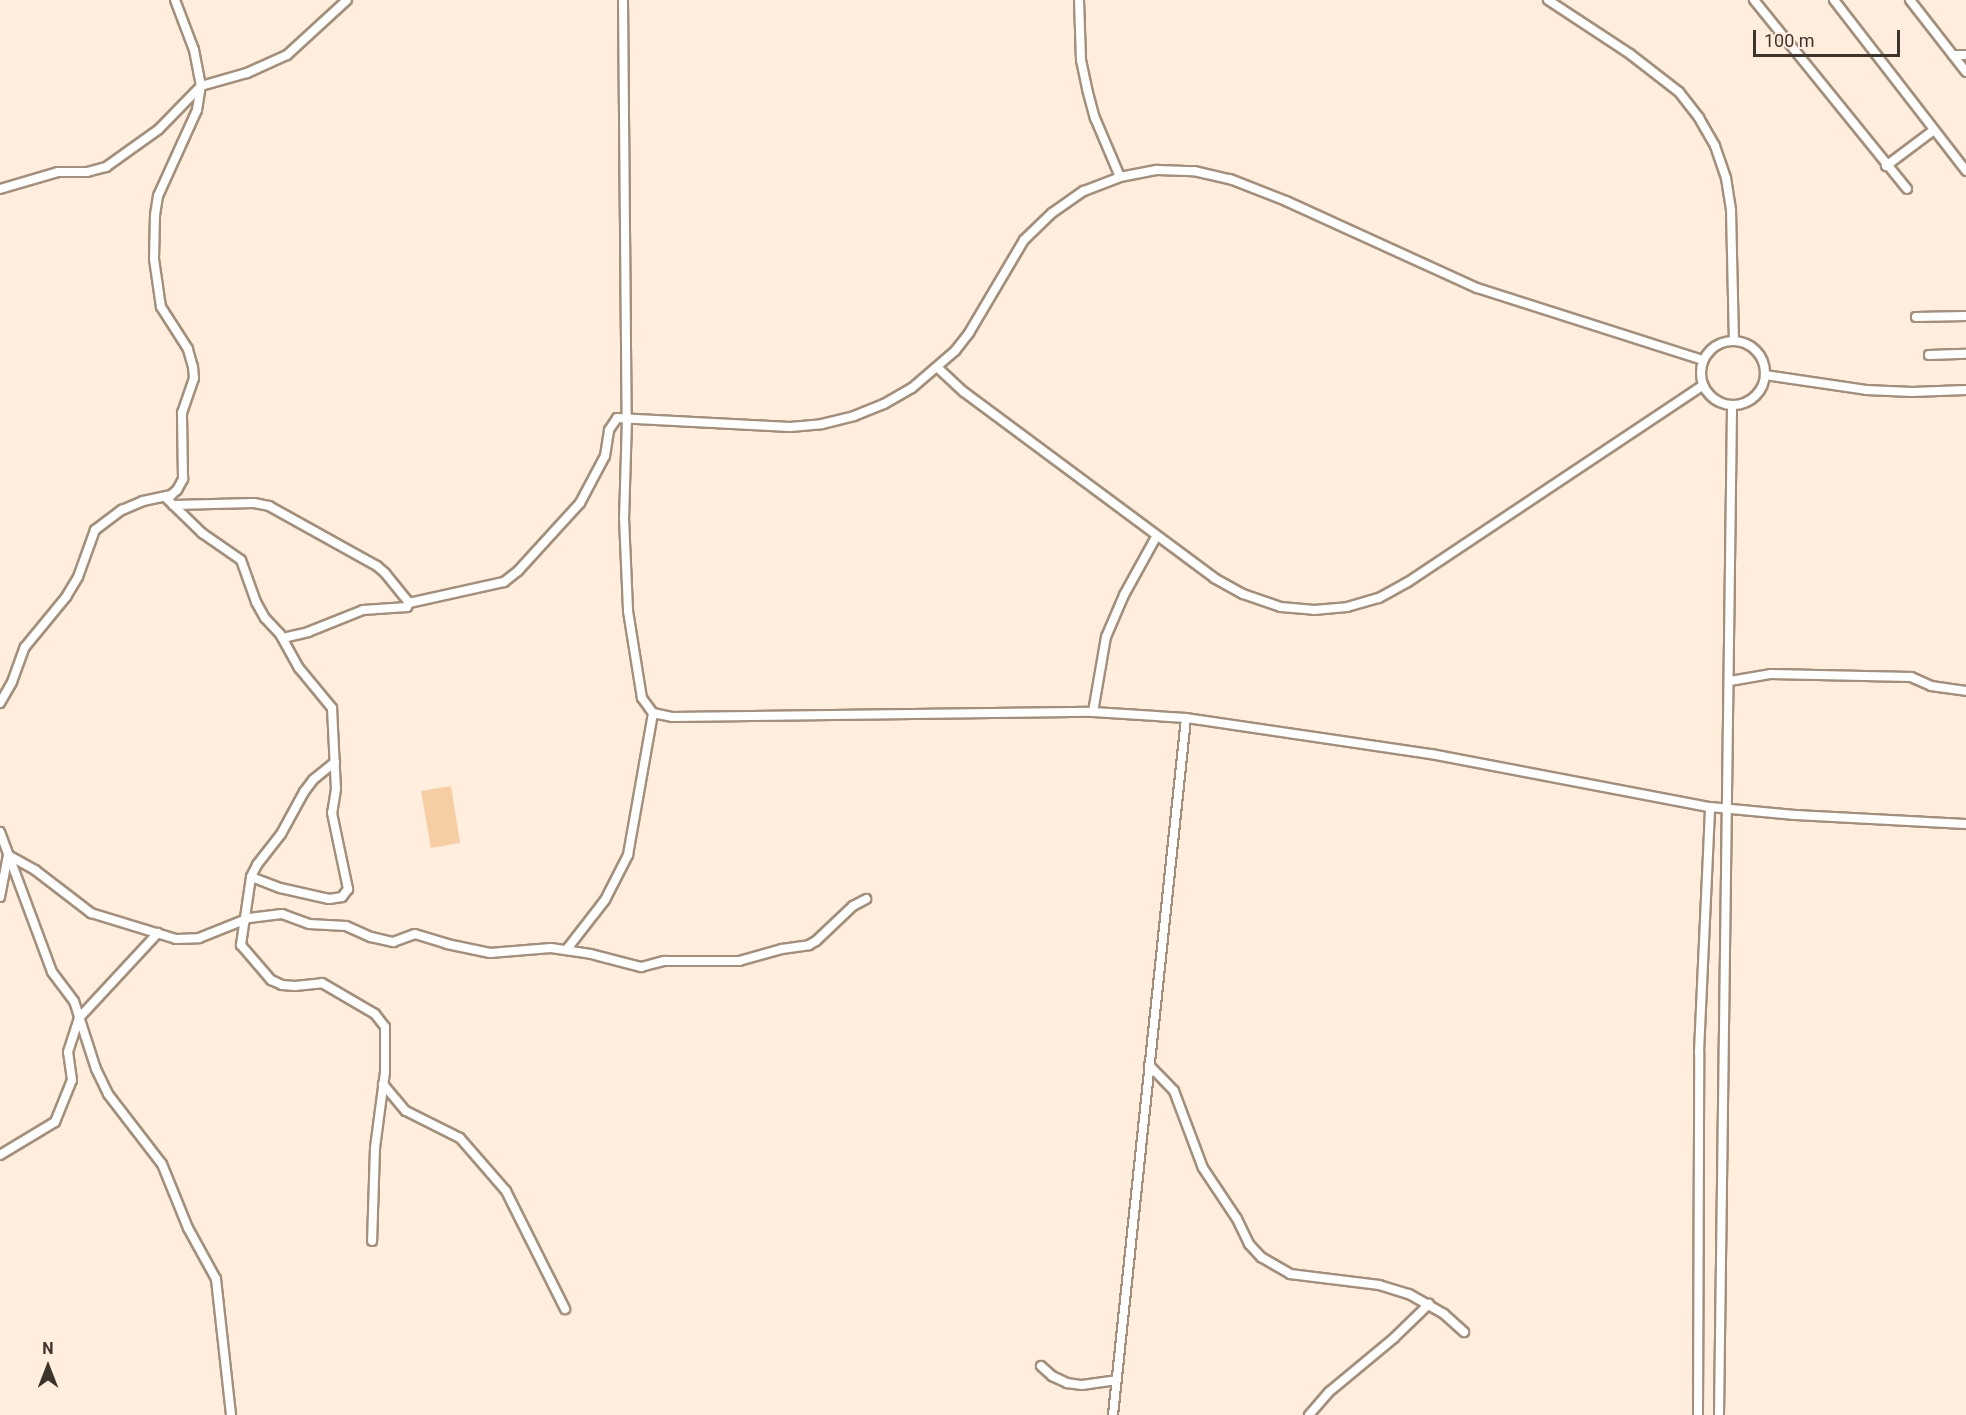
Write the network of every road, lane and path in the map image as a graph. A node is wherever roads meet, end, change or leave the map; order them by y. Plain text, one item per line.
1 (175, 0) edge
2 (347, 0) edge
3 (623, 0) edge
4 (1079, 0) edge
5 (1548, 0) edge
6 (1754, 0) edge
7 (1834, 0) edge
8 (1910, 0) edge
9 (1966, 55) edge
10 (1953, 56) junction
11 (1966, 72) edge
12 (201, 86) junction
13 (1934, 130) junction
14 (1886, 166) junction
15 (1966, 171) edge
16 (1120, 177) junction
17 (0, 189) edge
18 (1907, 189) dead end
19 (1966, 316) edge
20 (1916, 317) dead end
21 (1734, 340) junction
22 (1966, 354) edge
23 (1929, 355) dead end
24 (1703, 360) junction
25 (938, 368) junction
26 (1765, 375) junction
27 (1703, 385) junction
28 (1966, 390) edge
29 (1732, 405) junction
30 (627, 419) junction
31 (165, 497) junction
32 (173, 505) junction
33 (1156, 537) junction
34 (409, 603) junction
35 (283, 638) junction
36 (1730, 681) junction
37 (1966, 691) edge
38 (0, 703) edge
39 (1093, 712) junction
40 (654, 713) junction
41 (1186, 718) junction
42 (335, 762) junction
43 (1710, 807) junction
44 (1726, 808) junction
45 (1966, 824) edge
46 (0, 832) edge
47 (8, 855) junction
48 (251, 877) junction
49 (0, 897) edge
50 (866, 899) dead end
51 (243, 921) junction
52 (158, 933) junction
53 (567, 949) junction
54 (79, 1018) junction
55 (1149, 1065) junction
56 (383, 1084) junction
57 (0, 1155) edge
58 (372, 1241) dead end
59 (1429, 1304) junction
60 (565, 1310) dead end
61 (1464, 1332) dead end
62 (1041, 1365) dead end
63 (1117, 1380) junction
64 (231, 1415) edge
65 (1113, 1415) edge
66 (1309, 1415) edge
67 (1698, 1415) edge
68 (1719, 1415) edge

1 - 12 street
2 - 12 street
3 - 30 street
4 - 16 street
5 - 21 street
6 - 14 street
7 - 13 street
8 - 10 street
9 - 10 street
10 - 11 street
12 - 17 street
12 - 31 street
13 - 14 street
13 - 15 street
14 - 18 street
16 - 24 street
16 - 25 street
19 - 20 street
21 - 24 street
21 - 26 street
22 - 23 street
24 - 27 street
25 - 30 street
25 - 33 street
26 - 28 street
26 - 29 street
27 - 29 street
27 - 33 street
29 - 36 street
30 - 34 street
30 - 40 street
31 - 32 street
31 - 38 street
32 - 34 street
32 - 35 street
33 - 39 street
34 - 35 street
35 - 42 street
36 - 37 street
36 - 44 street
39 - 40 street
39 - 41 street
40 - 53 street
41 - 43 street
41 - 55 street
42 - 48 street
42 - 48 street
43 - 44 street
43 - 67 street
44 - 45 street
44 - 68 street
46 - 47 street
47 - 49 street
47 - 52 street
47 - 54 street
48 - 51 street
50 - 53 street
51 - 52 street
51 - 53 street
51 - 56 street
52 - 54 street
54 - 57 street
54 - 64 street
55 - 59 street
55 - 63 street
56 - 58 street
56 - 60 street
59 - 61 street
59 - 66 street
62 - 63 street
63 - 65 street

